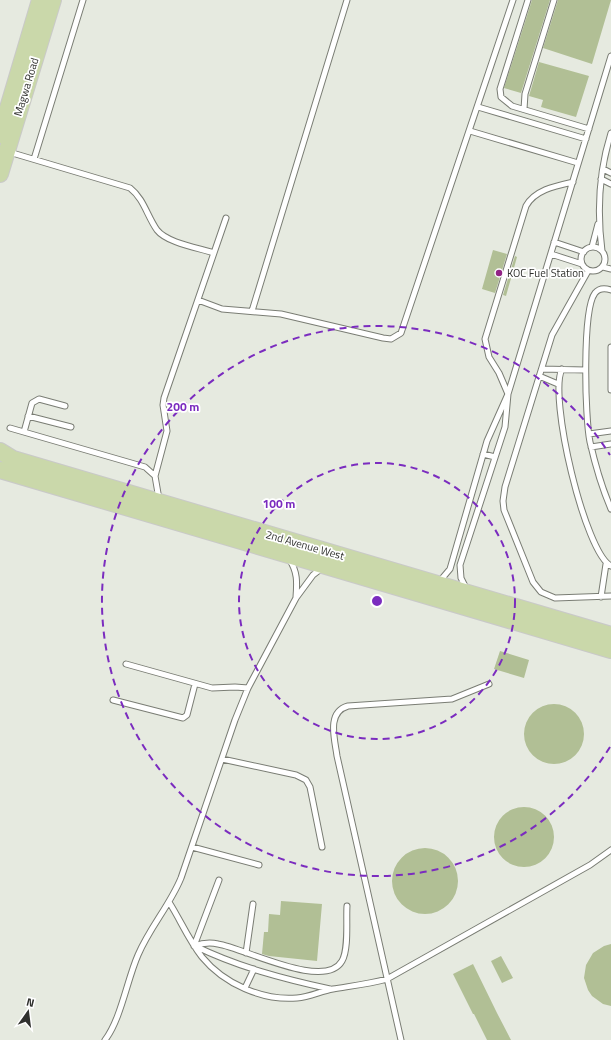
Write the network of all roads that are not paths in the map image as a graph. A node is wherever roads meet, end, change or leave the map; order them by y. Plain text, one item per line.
1 (40, 0) edge
2 (53, 0) edge
3 (83, 0) edge
4 (347, 0) edge
5 (514, 0) edge
6 (528, 0) edge
7 (554, 0) edge
8 (611, 56) edge
9 (478, 107) junction
10 (524, 109) junction
11 (589, 129) junction
12 (470, 132) junction
13 (611, 133) edge
14 (0, 135) edge
15 (586, 140) junction
16 (7, 151) junction
17 (34, 160) junction
18 (578, 163) junction
19 (603, 169) junction
20 (611, 173) edge
21 (0, 174) edge
22 (601, 179) junction
23 (573, 182) junction
24 (611, 184) edge
25 (226, 218) dead end
26 (599, 223) junction
27 (554, 242) junction
28 (592, 247) junction
29 (602, 251) junction
30 (214, 252) junction
31 (584, 252) junction
32 (551, 254) junction
33 (608, 261) edge
34 (582, 264) junction
35 (603, 267) junction
36 (611, 269) edge
37 (588, 271) junction
38 (611, 290) edge
39 (198, 300) junction
40 (252, 311) junction
41 (611, 347) edge
42 (542, 369) junction
43 (562, 369) junction
44 (585, 370) junction
45 (540, 376) junction
46 (558, 384) junction
47 (611, 390) edge
48 (508, 394) junction
49 (65, 406) dead end
50 (28, 416) junction
51 (71, 427) dead end
52 (10, 428) dead end
53 (611, 431) edge
54 (24, 432) junction
55 (589, 434) junction
56 (611, 444) edge
57 (591, 447) junction
58 (0, 451) edge
59 (483, 454) junction
60 (495, 457) junction
61 (0, 470) edge
62 (155, 476) junction
63 (159, 502) junction
64 (611, 508) edge
65 (282, 553) junction
66 (452, 563) junction
67 (324, 565) junction
68 (460, 565) junction
69 (609, 565) edge
70 (436, 583) junction
71 (473, 594) junction
72 (611, 596) edge
73 (601, 597) junction
74 (296, 598) junction
75 (611, 635) edge
76 (611, 650) edge
77 (126, 664) dead end
78 (195, 684) junction
79 (488, 684) dead end
80 (248, 688) junction
81 (113, 700) dead end
82 (222, 759) junction
83 (192, 847) junction
84 (322, 847) dead end
85 (611, 850) edge
86 (259, 865) dead end
87 (219, 880) dead end
88 (169, 902) junction
89 (253, 904) dead end
90 (347, 906) dead end
91 (194, 946) junction
92 (246, 953) junction
93 (254, 969) junction
94 (387, 979) junction
95 (245, 988) junction
96 (331, 989) junction
97 (105, 1040) edge
98 (401, 1040) edge

1 - 14 main road, Magwa Road
2 - 16 main road, Magwa Road
3 - 17 lane
4 - 40 lane
5 - 9 lane
6 - 10 lane
7 - 10 lane
8 - 11 lane
9 - 12 lane
9 - 15 lane
10 - 11 lane
11 - 15 lane
12 - 18 lane
12 - 40 lane
13 - 19 lane
15 - 18 lane
16 - 17 lane
16 - 21 main road, Magwa Road
17 - 30 lane
18 - 23 lane
19 - 20 lane
19 - 22 lane
22 - 24 lane
22 - 26 lane
23 - 27 lane
23 - 48 lane
25 - 30 lane
26 - 28 lane
26 - 29 lane
27 - 31 lane
27 - 32 lane
28 - 29 lane
28 - 31 lane
29 - 33 lane
30 - 39 lane
31 - 34 lane
32 - 34 lane
32 - 48 lane
33 - 35 lane
34 - 37 lane
35 - 36 lane
35 - 37 lane
37 - 42 lane
38 - 44 lane
39 - 40 lane
39 - 62 lane
41 - 47 lane
42 - 43 lane
42 - 45 lane
43 - 44 lane
43 - 46 lane
44 - 55 lane
45 - 46 lane
45 - 73 lane
46 - 69 lane
48 - 59 lane
48 - 60 lane
49 - 50 lane
50 - 51 lane
50 - 54 lane
52 - 54 lane
53 - 55 lane
54 - 62 lane
55 - 57 lane
56 - 57 lane
57 - 64 lane
58 - 63 main road, 2nd Avenue West
59 - 60 lane
59 - 66 lane
60 - 68 lane
61 - 65 main road, 2nd Avenue West
62 - 63 lane
63 - 70 main road, 2nd Avenue West
65 - 67 main road, 2nd Avenue West
65 - 74 lane
66 - 68 lane
66 - 70 lane
67 - 74 lane
67 - 76 main road, 2nd Avenue West
68 - 71 lane
69 - 73 lane
70 - 71 main road, 2nd Avenue West
71 - 75 main road, 2nd Avenue West
72 - 73 lane
74 - 80 lane
77 - 78 lane
78 - 80 lane
78 - 81 lane
79 - 94 lane
80 - 82 lane
82 - 83 lane
82 - 84 lane
83 - 86 lane
83 - 88 lane
85 - 94 lane
87 - 91 lane
88 - 91 lane
88 - 97 lane
89 - 92 lane
90 - 92 lane
91 - 92 lane
91 - 93 lane
91 - 95 lane
93 - 95 lane
93 - 96 lane
94 - 96 lane
94 - 98 lane
95 - 96 lane

